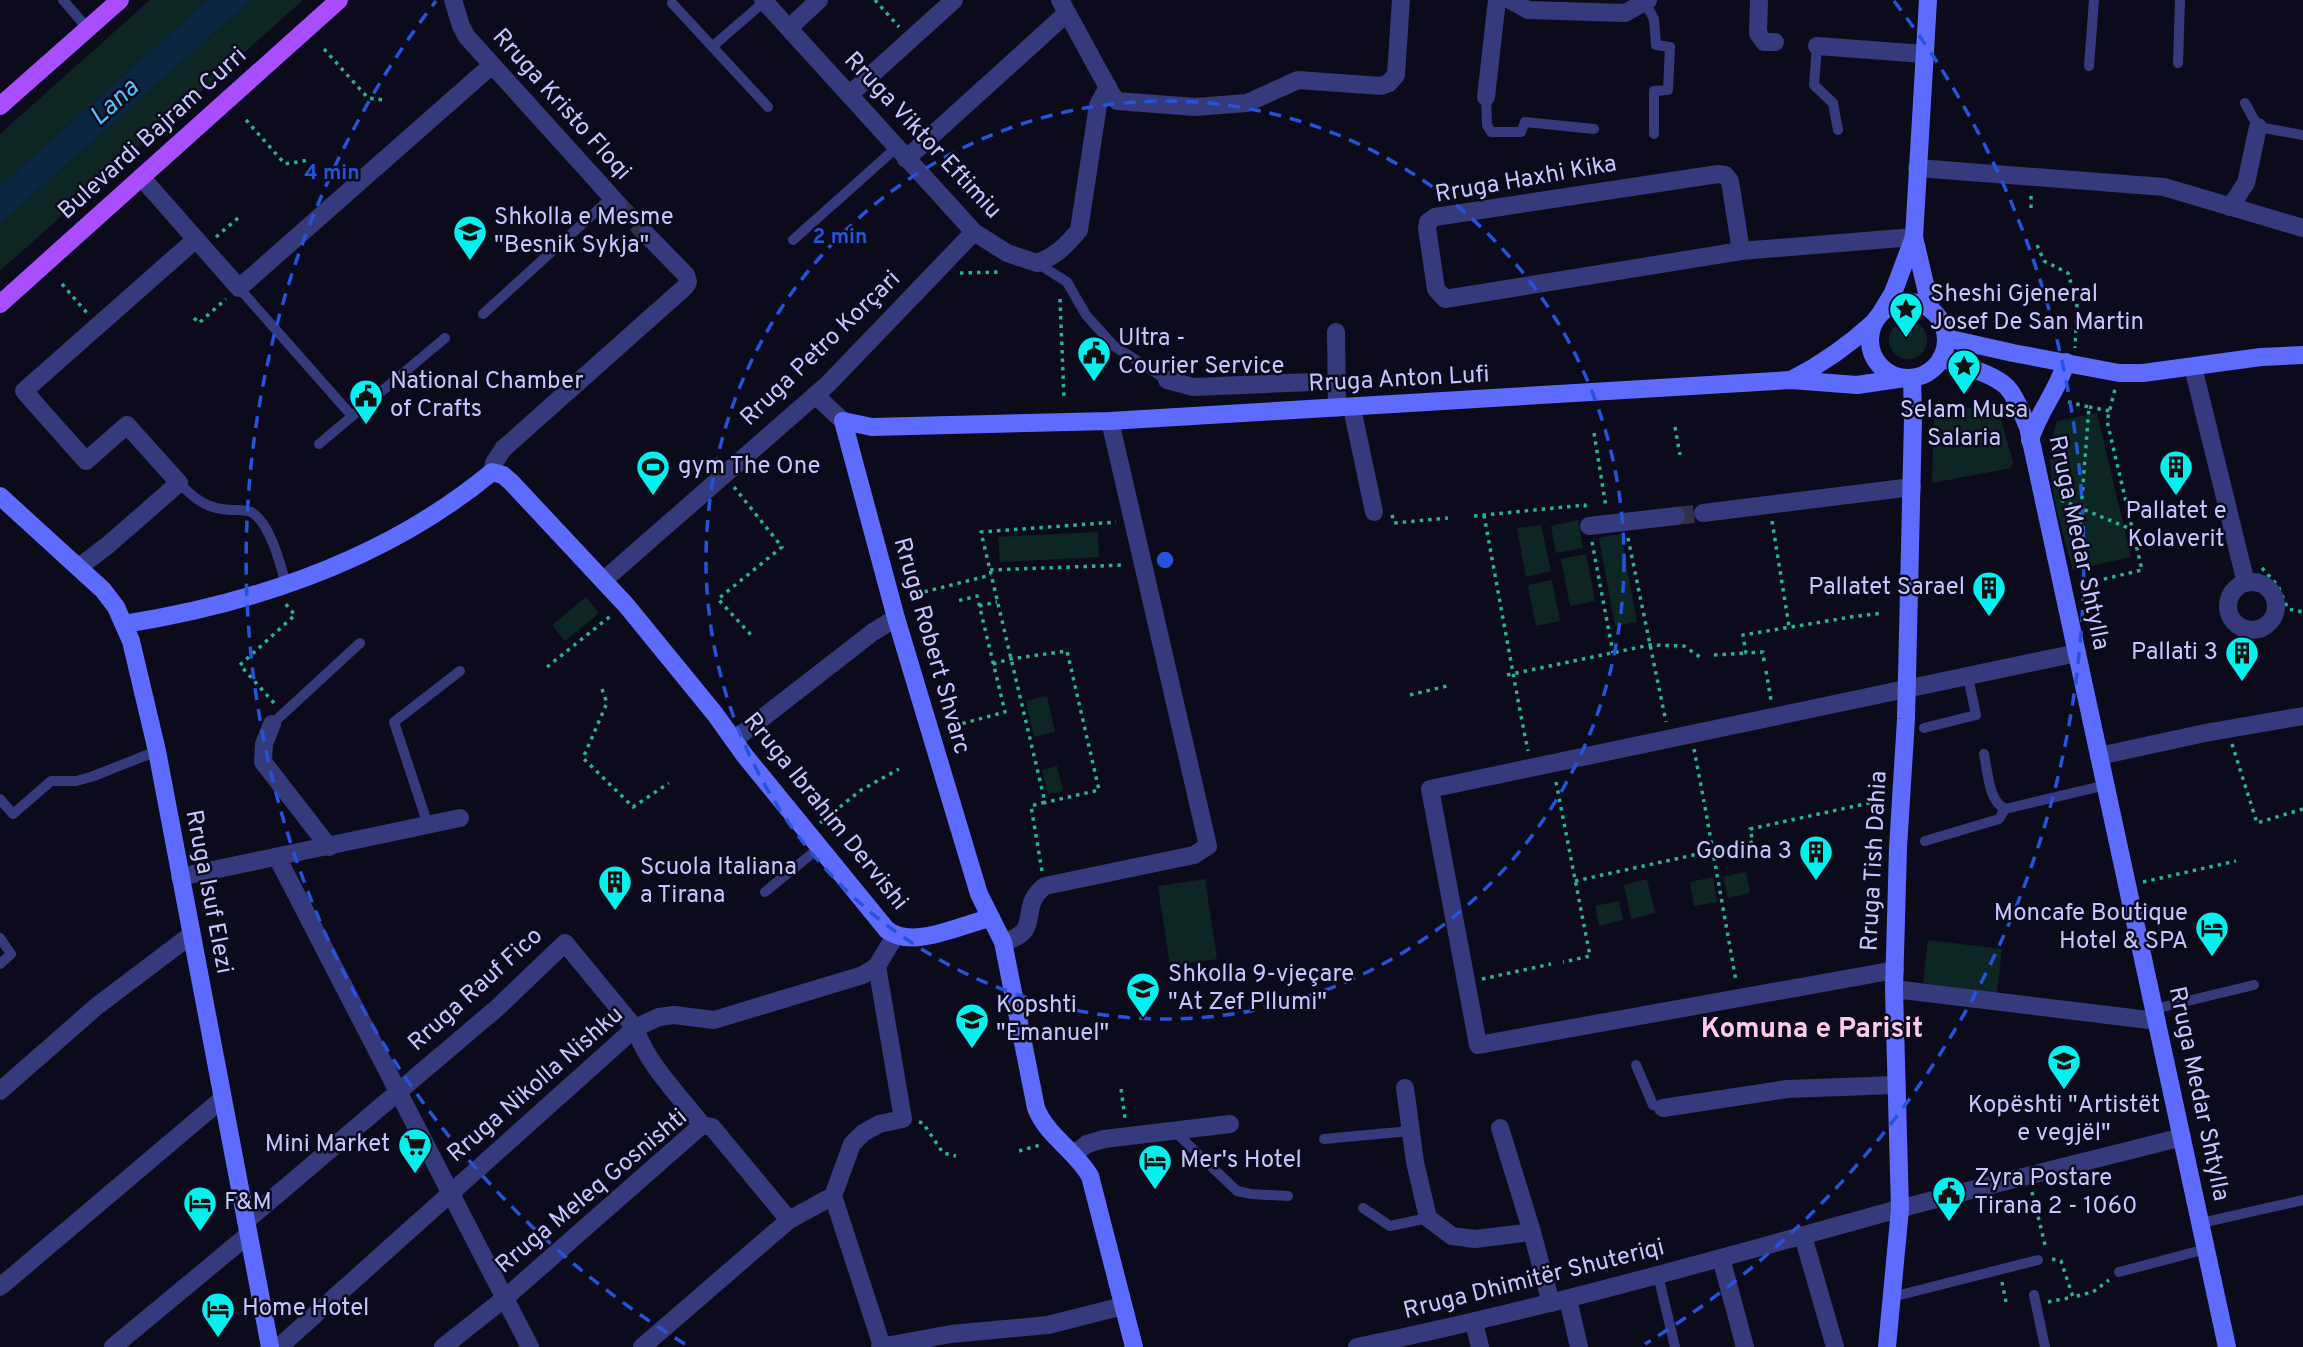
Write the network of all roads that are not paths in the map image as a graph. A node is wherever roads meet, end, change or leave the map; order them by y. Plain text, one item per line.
1 (63, 0) edge
2 (120, 0) edge
3 (339, 0) edge
4 (453, 0) edge
5 (819, 0) edge
6 (954, 0) edge
7 (1401, 0) edge
8 (1497, 0) edge
9 (1510, 0) edge
10 (1759, 0) edge
11 (1928, 0) edge
12 (2094, 0) edge
13 (2180, 0) edge
14 (764, 1) edge
15 (1646, 1) edge
16 (672, 3) dead end
17 (1064, 6) edge
18 (88, 29) junction
19 (789, 29) junction
20 (1775, 42) dead end
21 (713, 46) junction
22 (1817, 46) joint
23 (1924, 54) junction
24 (2178, 63) dead end
25 (492, 65) junction
26 (2090, 66) dead end
27 (1108, 87) junction
28 (849, 95) junction
29 (1486, 97) joint
30 (2245, 103) dead end
31 (0, 106) edge
32 (768, 107) dead end
33 (2258, 127) junction
34 (1594, 129) dead end
35 (1838, 130) dead end
36 (1654, 134) dead end
37 (2303, 135) edge
38 (901, 153) junction
39 (1917, 168) junction
40 (141, 177) junction
41 (615, 201) joint
42 (2230, 207) junction
43 (2303, 229) edge
44 (974, 232) junction
45 (648, 235) tunnel mouth
46 (1914, 237) junction
47 (793, 240) dead end
48 (200, 244) junction
49 (1741, 251) junction
50 (1037, 263) junction
51 (239, 288) junction
52 (0, 304) edge
53 (1931, 310) junction
54 (483, 314) dead end
55 (1878, 317) junction
56 (1336, 332) dead end
57 (445, 338) dead end
58 (1946, 338) junction
59 (2303, 355) edge
60 (1941, 358) junction
61 (2070, 363) junction
62 (2193, 367) junction
63 (1908, 378) junction
64 (1167, 380) joint
65 (1791, 380) junction
66 (1311, 382) dead end
67 (815, 395) junction
68 (1345, 408) junction
69 (352, 416) junction
70 (843, 421) junction
71 (1110, 421) junction
72 (2030, 440) junction
73 (319, 444) dead end
74 (492, 472) junction
75 (179, 483) junction
76 (1912, 487) junction
77 (3, 504) edge
78 (1374, 512) dead end
79 (1703, 513) tunnel mouth
80 (1676, 516) tunnel mouth
81 (1589, 526) road end
82 (79, 567) junction
83 (604, 580) junction
84 (2246, 583) dead end
85 (286, 585) junction
86 (893, 609) junction
87 (124, 624) junction
88 (360, 643) dead end
89 (2077, 653) junction
90 (460, 671) dead end
91 (1968, 677) junction
92 (1907, 691) junction
93 (2303, 716) edge
94 (277, 718) joint
95 (1924, 728) dead end
96 (734, 740) junction
97 (157, 751) junction
98 (1984, 754) dead end
99 (2099, 756) junction
100 (2106, 785) junction
101 (0, 799) edge
102 (2005, 809) junction
103 (460, 818) dead end
104 (428, 825) junction
105 (814, 841) junction
106 (1925, 841) dead end
107 (329, 847) junction
108 (277, 857) junction
109 (180, 877) junction
110 (765, 892) dead end
111 (990, 918) junction
112 (191, 935) junction
113 (895, 936) junction
114 (0, 939) edge
115 (1003, 942) junction
116 (0, 964) edge
117 (877, 966) junction
118 (1895, 970) junction
119 (2254, 985) dead end
120 (1894, 989) junction
121 (2155, 1015) junction
122 (635, 1028) junction
123 (1636, 1065) dead end
124 (1897, 1085) junction
125 (1405, 1088) dead end
126 (398, 1090) junction
127 (0, 1091) edge
128 (222, 1099) junction
129 (1663, 1108) joint
130 (1230, 1124) dead end
131 (702, 1125) junction
132 (1500, 1128) dead end
133 (1174, 1130) junction
134 (1410, 1131) junction
135 (2182, 1137) junction
136 (1324, 1139) dead end
137 (1074, 1154) junction
138 (450, 1192) junction
139 (833, 1196) junction
140 (1288, 1196) dead end
141 (2303, 1200) edge
142 (1363, 1208) dead end
143 (1900, 1209) junction
144 (1428, 1218) junction
145 (789, 1220) junction
146 (2201, 1223) junction
147 (247, 1228) junction
148 (1532, 1232) junction
149 (1803, 1236) junction
150 (2206, 1249) junction
151 (1721, 1258) junction
152 (2038, 1260) dead end
153 (2119, 1272) road end
154 (1658, 1275) junction
155 (0, 1287) edge
156 (1892, 1297) junction
157 (505, 1298) junction
158 (2036, 1300) road end
159 (1560, 1301) junction
160 (1123, 1306) junction
161 (1474, 1323) junction
162 (881, 1346) edge
163 (113, 1347) edge
164 (270, 1347) edge
165 (279, 1347) edge
166 (443, 1347) edge
167 (530, 1347) edge
168 (642, 1347) edge
169 (1134, 1347) edge
170 (1357, 1347) edge
171 (1480, 1347) edge
172 (1579, 1347) edge
173 (1675, 1347) edge
174 (1745, 1347) edge
175 (1835, 1347) edge
176 (1887, 1347) edge
177 (2045, 1347) edge
178 (2227, 1347) edge

1 - 18 lane
2 - 18 main road
3 - 40 main road, Bulevardi Bajram Curri
4 - 25 street, Rruga Kristo Floqi
5 - 19 street
6 - 28 street
7 - 27 street
8 - 29 street
9 - 15 street
10 - 20 street
11 - 23 street
12 - 26 lane
13 - 24 lane
14 - 19 street, Rruga Viktor Eftimiu
14 - 21 lane, Rruga Viktor Eftimiu
15 - 36 lane
16 - 21 lane
17 - 27 street
17 - 38 street
18 - 31 main road
19 - 28 street, Rruga Viktor Eftimiu
21 - 32 lane
22 - 23 street
22 - 35 lane
23 - 39 street
25 - 41 street, Rruga Kristo Floqi
25 - 51 street
27 - 50 street
28 - 38 street, Rruga Viktor Eftimiu
29 - 34 lane
30 - 33 lane
33 - 37 lane
33 - 42 street
38 - 44 street, Rruga Viktor Eftimiu
38 - 47 lane
39 - 42 street
39 - 46 street
40 - 48 street
40 - 52 main road, Bulevardi Bajram Curri
41 - 54 lane
42 - 43 street
44 - 50 street, Rruga Viktor Eftimiu
44 - 67 street, Rruga Petro Korçari
45 - 74 street
46 - 49 street, Rruga Haxhi Kika
46 - 53 street
46 - 55 street
48 - 51 street
48 - 75 street
49 - 49 street, Rruga Haxhi Kika
50 - 64 lane, Rruga Viktor Eftimiu
51 - 69 lane
53 - 55 street
53 - 58 street
55 - 63 street
55 - 65 street, Rruga Anton Lufi
56 - 68 street
57 - 69 lane
58 - 60 street
58 - 61 street
59 - 62 street
60 - 63 street
60 - 72 street, Rruga Medar Shtylla
61 - 62 street
61 - 72 street
62 - 84 street
63 - 65 street, Rruga Anton Lufi
63 - 76 street, Rruga Tish Dahia
64 - 66 street, Rruga Viktor Eftimiu
65 - 68 street, Rruga Anton Lufi
67 - 70 street
67 - 83 street, Rruga Petro Korçari
68 - 71 street, Rruga Anton Lufi
68 - 78 street
69 - 73 lane
70 - 71 street, Rruga Anton Lufi
70 - 86 street, Rruga Robert Shvarc
71 - 115 street
72 - 89 street, Rruga Medar Shtylla
74 - 83 street, Rruga Ibrahim Dervishi
74 - 85 street
75 - 82 street
75 - 85 lane
76 - 79 street
76 - 92 street, Rruga Tish Dahia
77 - 82 street, Rruga Isuf Elezi
80 - 81 street
82 - 87 street, Rruga Isuf Elezi
83 - 96 street, Rruga Ibrahim Dervishi
85 - 87 street
86 - 96 street
86 - 111 street, Rruga Robert Shvarc
87 - 97 street, Rruga Isuf Elezi
88 - 94 lane
89 - 91 street
89 - 99 street, Rruga Medar Shtylla
90 - 104 lane
91 - 92 street
91 - 95 lane
92 - 118 street, Rruga Tish Dahia
92 - 118 street
93 - 99 street
94 - 107 street
96 - 105 street, Rruga Ibrahim Dervishi
97 - 101 lane
97 - 109 street, Rruga Isuf Elezi
98 - 102 lane
99 - 100 street, Rruga Medar Shtylla
100 - 102 lane
100 - 121 street, Rruga Medar Shtylla
102 - 106 lane
103 - 104 street
104 - 107 street
105 - 110 lane
105 - 113 street, Rruga Ibrahim Dervishi
107 - 108 street
108 - 109 street
108 - 126 street
109 - 112 street, Rruga Isuf Elezi
111 - 113 street
111 - 115 street, Rruga Robert Shvarc
112 - 127 street
112 - 128 street, Rruga Isuf Elezi
113 - 117 street, Rruga Ibrahim Dervishi
114 - 116 lane
115 - 137 street, Rruga Robert Shvarc
117 - 122 street, Rruga Nikolla Nishku
117 - 139 street
118 - 120 street, Rruga Tish Dahia
119 - 121 lane
120 - 121 street
120 - 124 street, Rruga Tish Dahia
121 - 135 street, Rruga Medar Shtylla
122 - 126 street, Rruga Rauf Fico
122 - 131 street, Rruga Rauf Fico
122 - 138 street, Rruga Nikolla Nishku
123 - 129 lane
124 - 129 street
124 - 143 street, Rruga Tish Dahia
125 - 134 street
126 - 138 street
126 - 147 street, Rruga Rauf Fico
128 - 147 street, Rruga Isuf Elezi
128 - 155 street
130 - 133 street
131 - 145 street, Rruga Meleq Gosnishti
131 - 157 street, Rruga Meleq Gosnishti
132 - 148 street
133 - 137 street
133 - 140 lane
134 - 136 lane
134 - 144 street
135 - 143 street, Rruga Dhimitër Shuteriqi
135 - 146 street, Rruga Medar Shtylla
137 - 160 street, Rruga Robert Shvarc
138 - 157 street
138 - 165 street, Rruga Nikolla Nishku
139 - 145 street
139 - 162 street
141 - 146 lane
142 - 144 lane
143 - 149 street, Rruga Dhimitër Shuteriqi
143 - 156 street, Rruga Tish Dahia
144 - 148 street
145 - 168 street
146 - 150 street, Rruga Medar Shtylla
147 - 163 street, Rruga Rauf Fico
147 - 164 street, Rruga Isuf Elezi
148 - 159 street
149 - 151 street, Rruga Dhimitër Shuteriqi
149 - 175 street
150 - 153 lane
150 - 178 street, Rruga Medar Shtylla
151 - 154 street, Rruga Dhimitër Shuteriqi
151 - 174 street
152 - 156 lane
154 - 159 street, Rruga Dhimitër Shuteriqi
154 - 173 lane
156 - 176 street, Rruga Tish Dahia
157 - 166 street, Rruga Meleq Gosnishti
157 - 167 street
158 - 177 lane
159 - 161 street, Rruga Dhimitër Shuteriqi
159 - 172 street
160 - 162 street
160 - 169 street, Rruga Robert Shvarc
161 - 170 street, Rruga Dhimitër Shuteriqi
161 - 171 street

